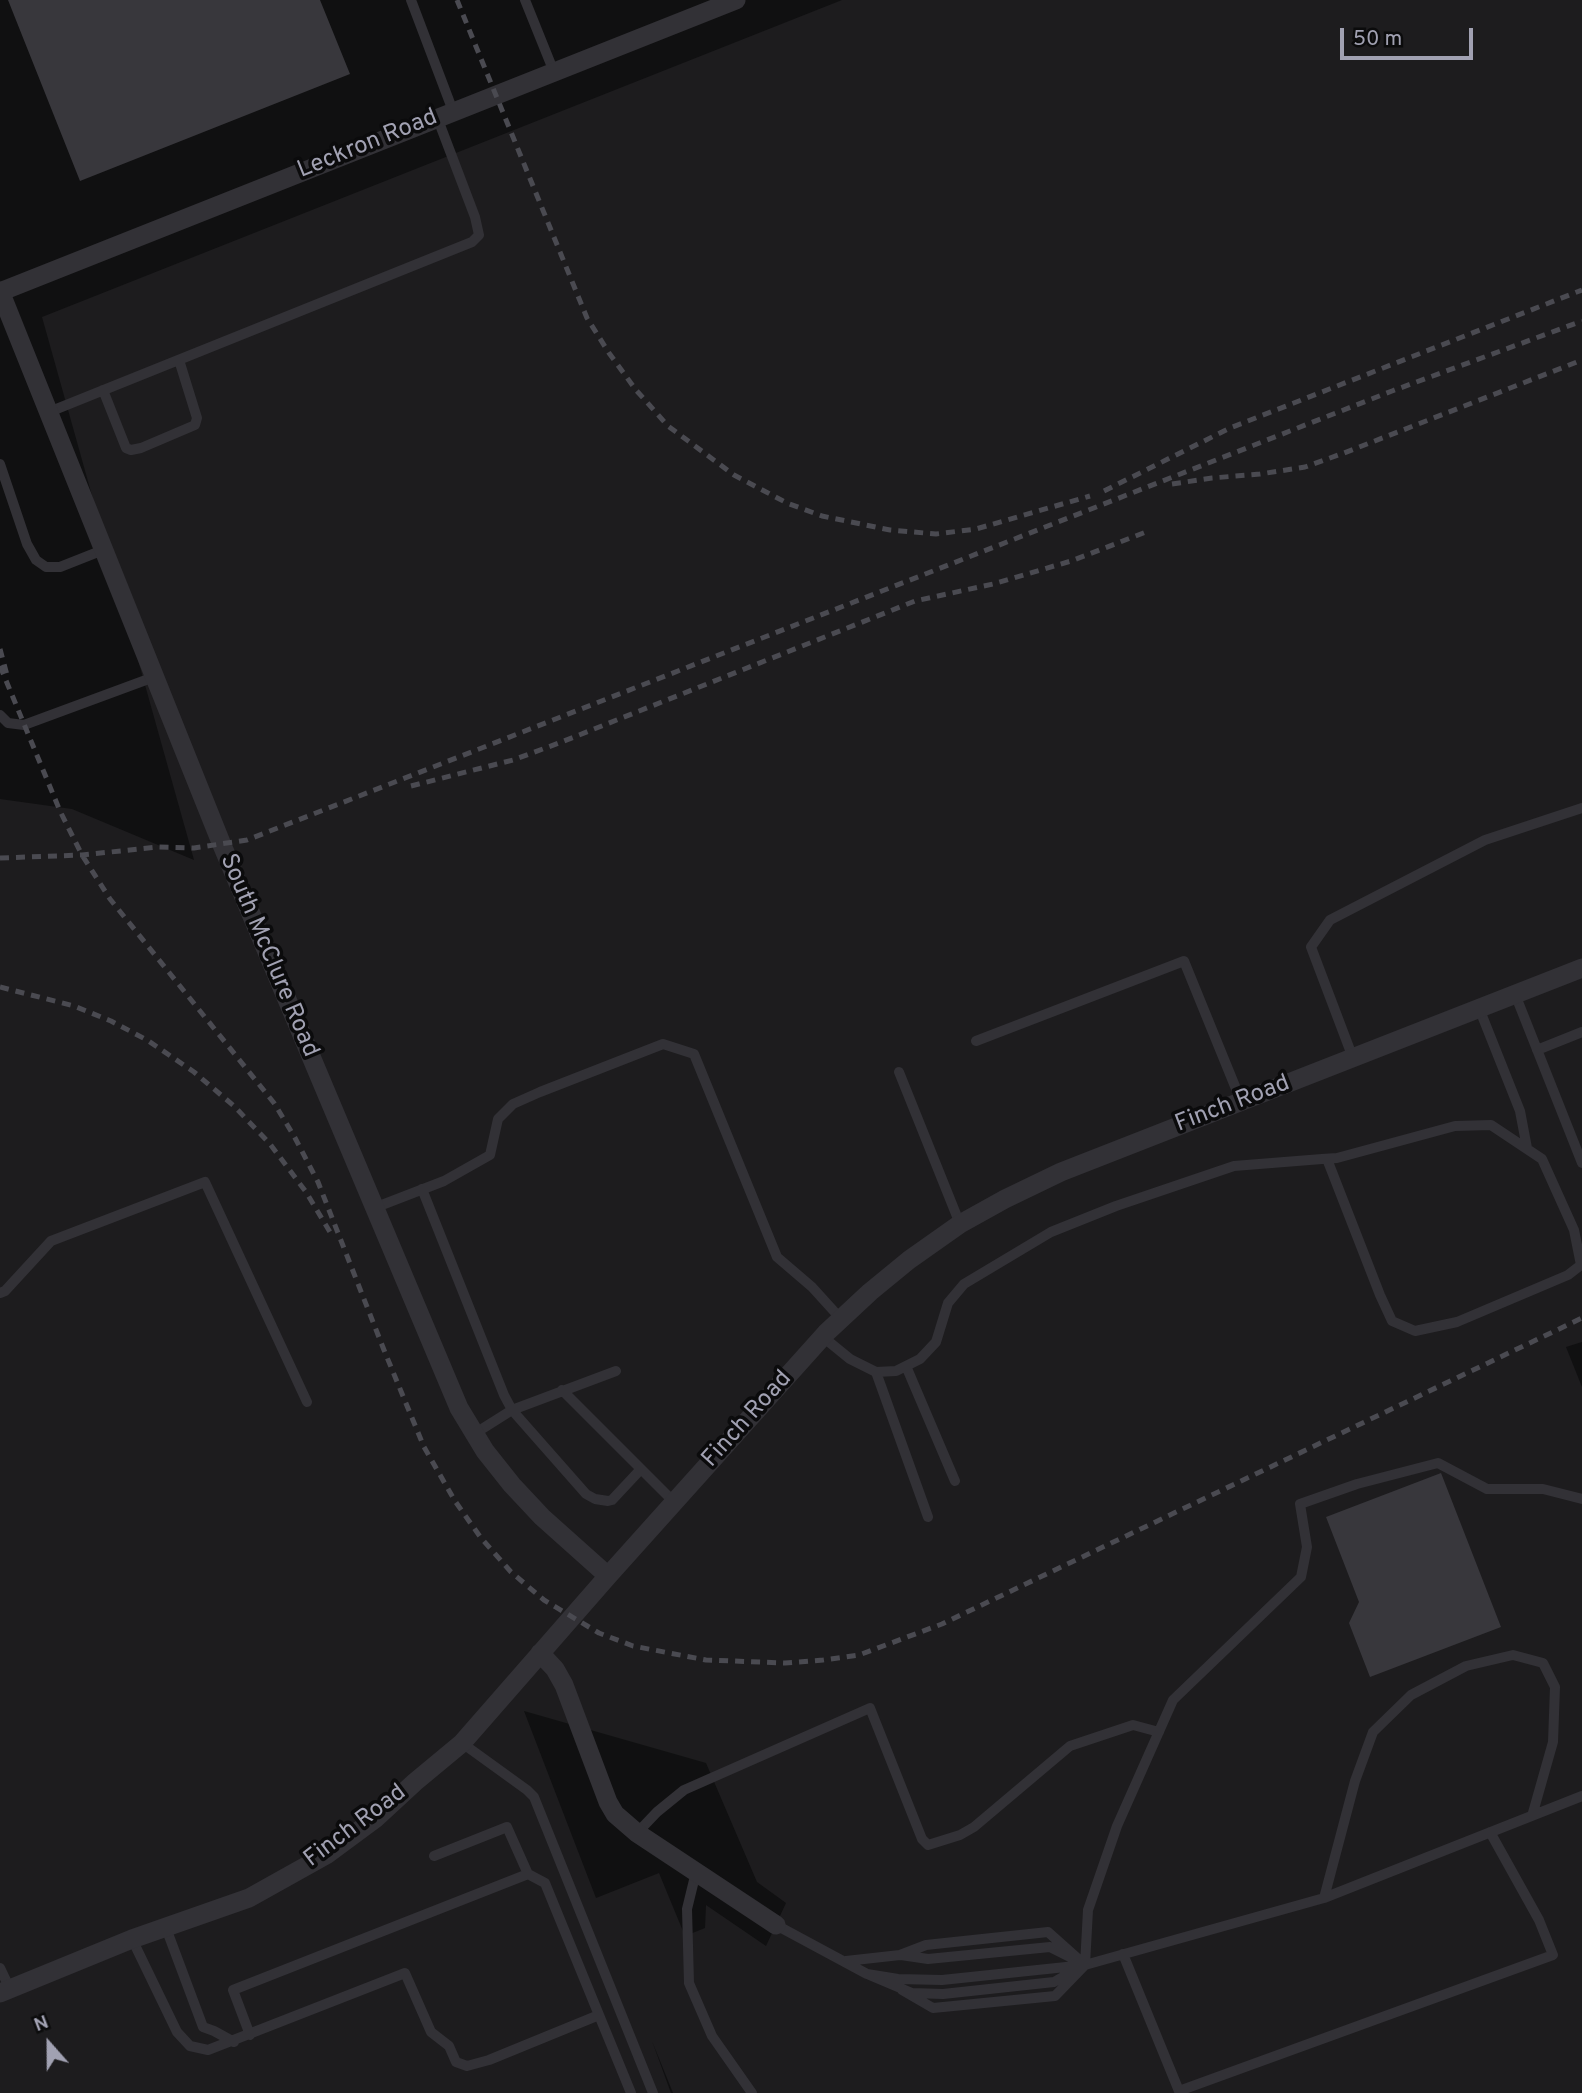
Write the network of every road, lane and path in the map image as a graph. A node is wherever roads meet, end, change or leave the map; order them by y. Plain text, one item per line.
1 (411, 0) edge
2 (525, 0) edge
3 (736, 0) edge
4 (554, 72) junction
5 (445, 114) junction
6 (1, 295) edge
7 (179, 360) junction
8 (103, 390) junction
9 (49, 412) junction
10 (0, 464) edge
11 (103, 550) junction
12 (154, 677) junction
13 (0, 715) edge
14 (1582, 808) edge
15 (1582, 968) edge
16 (1515, 994) junction
17 (1479, 1009) junction
18 (1582, 1032) edge
19 (976, 1041) dead end
20 (1537, 1050) junction
21 (1353, 1058) junction
22 (899, 1072) dead end
23 (1241, 1101) junction
24 (1527, 1148) junction
25 (1327, 1159) junction
26 (1582, 1163) edge
27 (422, 1189) junction
28 (373, 1208) junction
29 (960, 1224) junction
30 (0, 1293) edge
31 (841, 1319) junction
32 (823, 1337) junction
33 (905, 1366) junction
34 (616, 1371) dead end
35 (876, 1371) junction
36 (562, 1390) junction
37 (307, 1402) dead end
38 (512, 1410) junction
39 (474, 1434) junction
40 (641, 1469) junction
41 (955, 1481) dead end
42 (1582, 1499) edge
43 (674, 1502) junction
44 (928, 1517) dead end
45 (608, 1576) junction
46 (540, 1653) junction
47 (1158, 1732) junction
48 (462, 1743) junction
49 (1582, 1796) edge
50 (1532, 1816) junction
51 (1490, 1832) junction
52 (638, 1833) junction
53 (434, 1856) dead end
54 (696, 1872) junction
55 (528, 1874) junction
56 (1324, 1898) junction
57 (776, 1925) joint
58 (166, 1928) junction
59 (132, 1939) junction
60 (1123, 1954) junction
61 (846, 1961) junction
62 (1085, 1965) junction
63 (0, 1968) edge
64 (867, 1974) junction
65 (5, 1991) edge
66 (599, 2015) junction
67 (250, 2035) junction
68 (233, 2042) junction
69 (631, 2093) edge
70 (653, 2093) edge
71 (752, 2093) edge

1 - 5 lane
2 - 4 lane
3 - 4 street, Leckron Road
4 - 5 street, Leckron Road
5 - 6 street, Leckron Road
5 - 7 lane
6 - 9 street, South McClure Road
7 - 8 lane
7 - 8 lane
8 - 9 lane
9 - 11 street, South McClure Road
10 - 11 lane
11 - 12 street, South McClure Road
12 - 13 lane
12 - 28 street, South McClure Road
14 - 21 lane
15 - 16 street, Finch Road
16 - 17 street, Finch Road
16 - 20 lane
17 - 21 street, Finch Road
17 - 24 lane
18 - 20 lane
19 - 23 lane
20 - 26 lane
21 - 23 street, Finch Road
22 - 29 lane
23 - 29 street, Finch Road
24 - 25 lane
24 - 25 lane
25 - 33 lane
27 - 28 lane
27 - 31 lane
27 - 38 lane
28 - 39 street, South McClure Road
29 - 31 street, Finch Road
30 - 37 lane
31 - 32 street, Finch Road
32 - 35 lane
32 - 43 street, Finch Road
33 - 35 lane
33 - 41 lane
34 - 36 lane
35 - 44 lane
36 - 38 lane
36 - 40 lane
38 - 39 lane
38 - 40 lane
39 - 45 street, South McClure Road
40 - 43 lane
42 - 47 lane
43 - 45 street, Finch Road
45 - 46 street, Finch Road
46 - 48 street, Finch Road
46 - 52 street
47 - 52 lane
47 - 62 lane
48 - 58 street, Finch Road
48 - 70 lane
49 - 50 lane
50 - 51 lane
50 - 56 lane
51 - 56 lane
51 - 60 lane
52 - 54 street
53 - 55 lane
54 - 57 street
54 - 71 lane
55 - 66 lane
55 - 67 lane
56 - 60 lane
57 - 61 lane
58 - 59 street, Finch Road
58 - 68 lane
59 - 65 street, Finch Road
59 - 68 lane
60 - 62 lane
61 - 62 lane
61 - 64 lane
62 - 64 lane
62 - 64 lane
63 - 65 lane
66 - 67 lane
66 - 69 lane
67 - 68 lane

